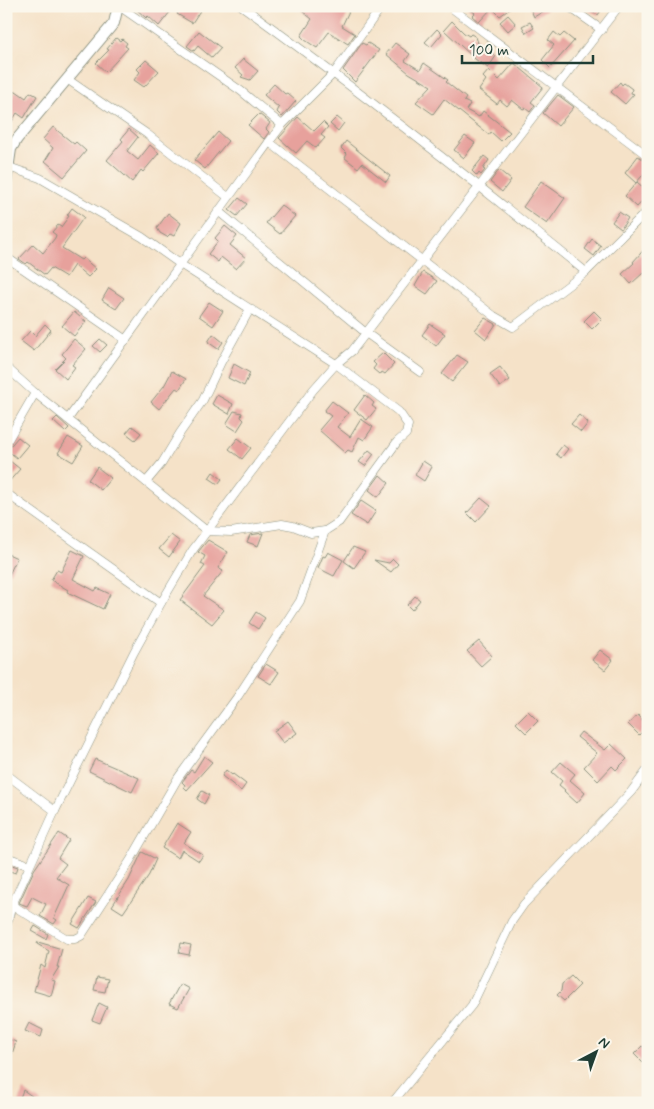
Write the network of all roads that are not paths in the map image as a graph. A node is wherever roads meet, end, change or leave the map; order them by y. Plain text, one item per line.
1 (119, 6) edge
2 (242, 6) edge
3 (382, 6) edge
4 (449, 6) edge
5 (568, 6) edge
6 (619, 6) edge
7 (602, 30) junction
8 (334, 73) junction
9 (67, 79) junction
10 (556, 87) junction
11 (282, 125) junction
12 (269, 142) junction
13 (648, 156) edge
14 (8, 167) edge
15 (6, 183) edge
16 (480, 186) junction
17 (228, 197) junction
18 (648, 210) edge
19 (218, 211) junction
20 (6, 257) edge
21 (422, 261) junction
22 (180, 264) junction
23 (586, 272) junction
24 (250, 309) junction
25 (366, 333) junction
26 (126, 340) junction
27 (336, 364) junction
28 (6, 367) edge
29 (420, 372) dead end
30 (35, 393) junction
31 (68, 419) junction
32 (6, 443) edge
33 (146, 482) junction
34 (6, 492) edge
35 (207, 531) junction
36 (325, 531) junction
37 (161, 603) junction
38 (648, 769) edge
39 (6, 774) edge
40 (55, 811) junction
41 (6, 857) edge
42 (30, 865) junction
43 (12, 904) junction
44 (6, 927) edge
45 (392, 1103) edge

1 - 9 street
1 - 11 street
2 - 8 street
3 - 8 street
4 - 10 street
5 - 7 street
6 - 7 street
7 - 10 street
8 - 11 street
8 - 16 street
9 - 14 street
9 - 17 street
10 - 13 street
10 - 16 street
11 - 12 street
12 - 17 street
12 - 21 street
14 - 15 street
14 - 22 street
16 - 21 street
16 - 23 street
17 - 19 street
18 - 23 street
19 - 22 street
19 - 25 street
20 - 26 street
21 - 23 street
21 - 25 street
22 - 24 street
22 - 26 street
24 - 27 street
24 - 33 street
25 - 27 street
25 - 29 street
26 - 31 street
27 - 35 street
27 - 36 street
28 - 30 street
30 - 31 street
30 - 32 street
31 - 33 street
33 - 35 street
34 - 37 street
35 - 36 street
35 - 37 street
36 - 43 street
37 - 40 street
38 - 45 street
39 - 40 street
40 - 42 street
41 - 42 street
42 - 43 street
43 - 44 street

